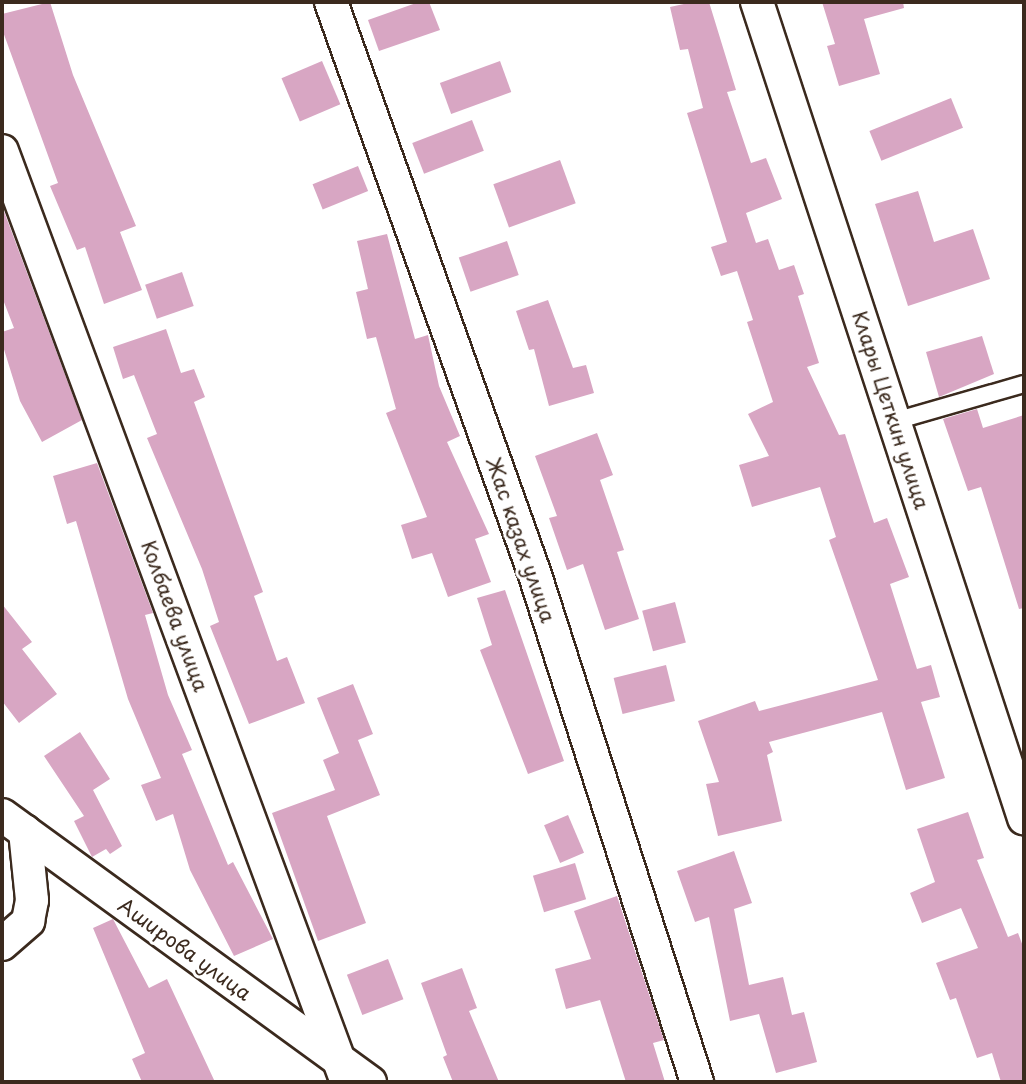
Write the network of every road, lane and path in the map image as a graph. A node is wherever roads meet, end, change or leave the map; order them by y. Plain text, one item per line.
1 (331, 2) edge
2 (757, 2) edge
3 (2, 151) edge
4 (1024, 384) edge
5 (895, 421) junction
6 (1024, 818) edge
7 (14, 823) edge
8 (2, 944) edge
9 (343, 1072) edge
10 (370, 1082) edge
11 (697, 1082) edge

1 - 11 street, Жас казах улица
2 - 5 street, Клары Цеткин улица
3 - 9 street, Колбаева улица
4 - 5 lane
5 - 6 street, Клары Цеткин улица
7 - 8 street
7 - 9 street, Аширова улица
9 - 10 street, Аширова улица

